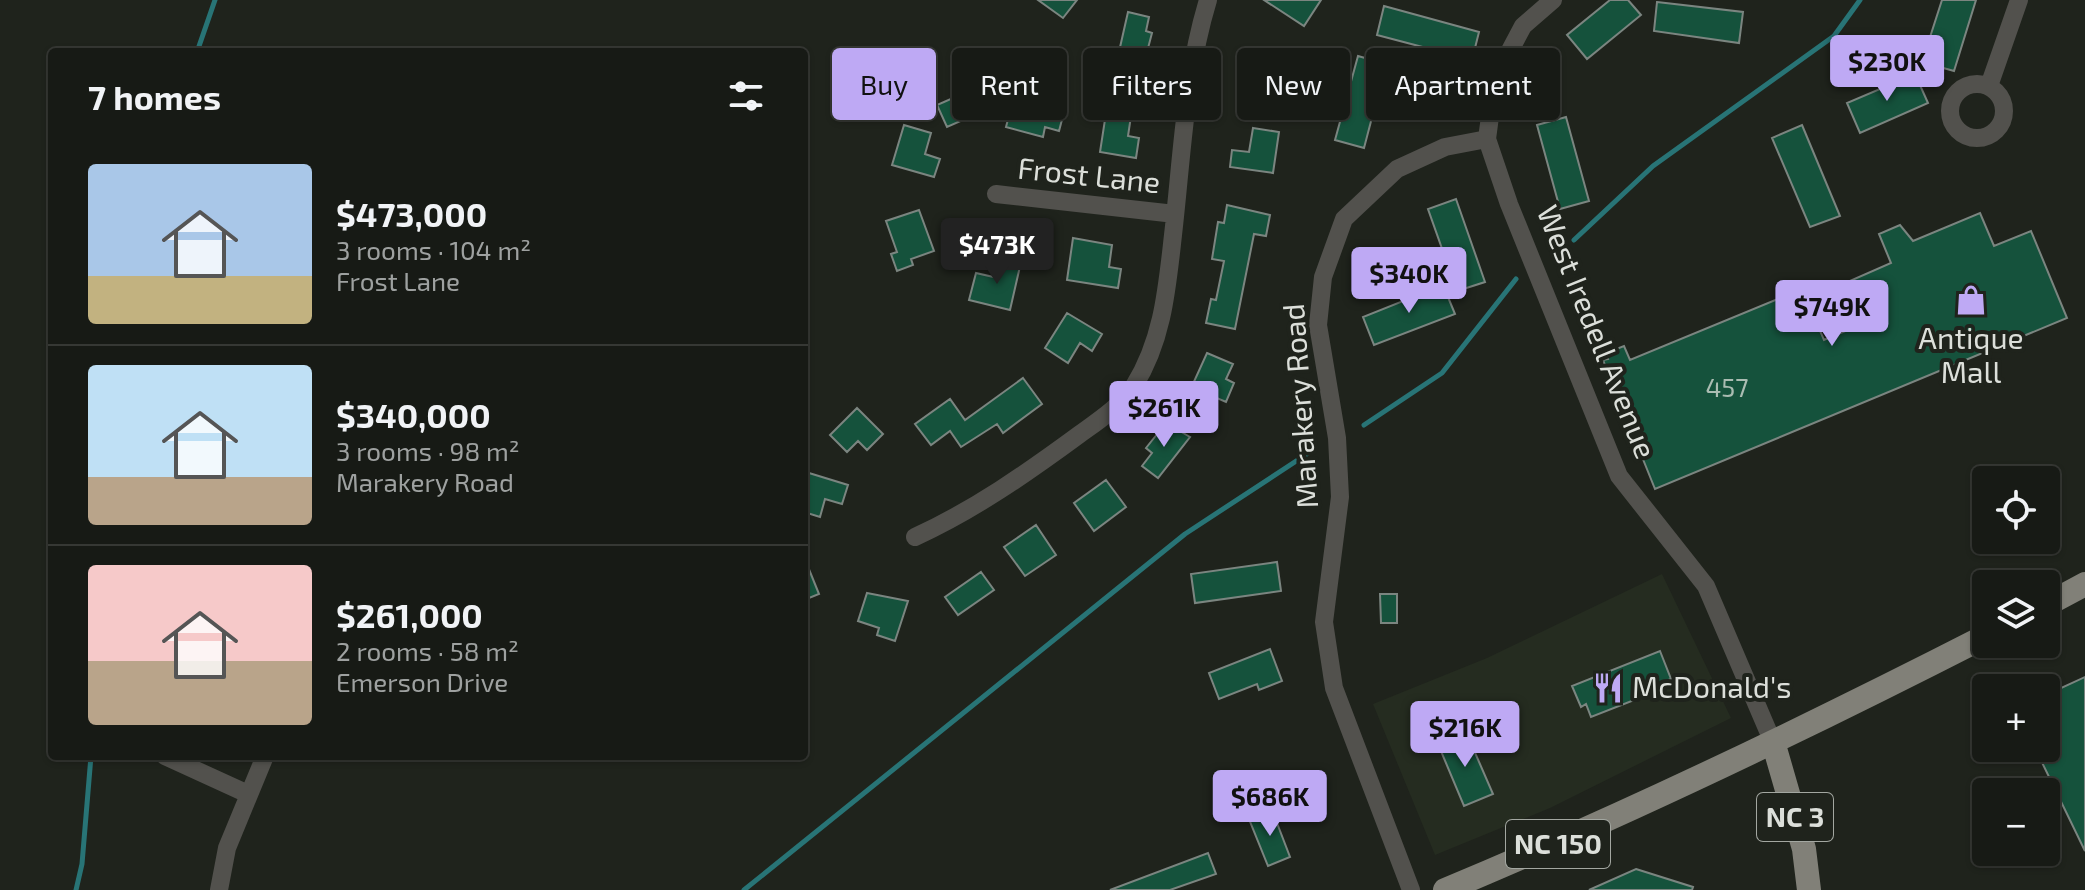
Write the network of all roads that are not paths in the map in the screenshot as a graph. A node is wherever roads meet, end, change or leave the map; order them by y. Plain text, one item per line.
1 (1208, 0) edge
2 (1553, 0) edge
3 (2019, 0) edge
4 (1989, 86) dead end
5 (1487, 139) junction
6 (996, 194) dead end
7 (1175, 214) junction
8 (915, 537) dead end
9 (2085, 584) edge
10 (2060, 597) edge
11 (1972, 643) edge
12 (1774, 745) junction
13 (174, 760) edge
14 (263, 760) edge
15 (248, 794) junction
16 (219, 890) edge
17 (1411, 890) edge
18 (1445, 890) edge
19 (1809, 890) edge

1 - 7 street
2 - 5 street
3 - 4 street
5 - 12 street, West Iredell Avenue
5 - 17 street, Marakery Road
6 - 7 street, Frost Lane
7 - 8 street
9 - 10 main road
11 - 12 main road, NC 150
12 - 18 main road, NC 150
12 - 19 main road, West Iredell Avenue / NC 3
13 - 15 street
14 - 15 street
15 - 16 street

